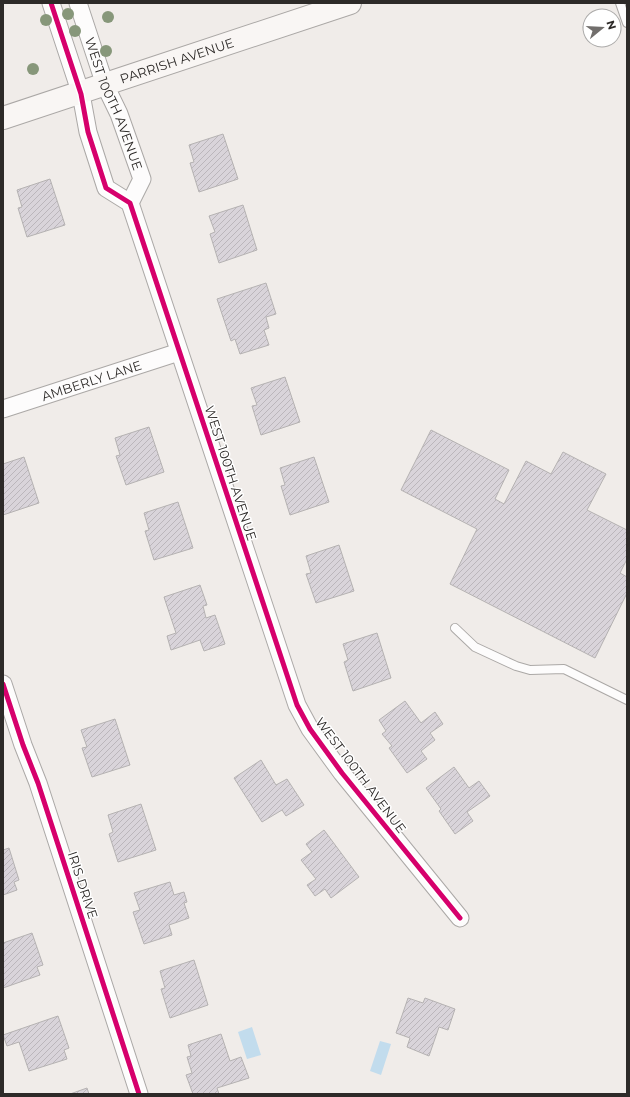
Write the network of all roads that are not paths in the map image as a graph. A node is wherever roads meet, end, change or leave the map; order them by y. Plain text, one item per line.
1 (51, 3) edge
2 (78, 3) edge
3 (350, 3) edge
4 (620, 3) edge
5 (627, 23) edge
6 (105, 85) junction
7 (81, 94) junction
8 (3, 118) edge
9 (130, 203) junction
10 (179, 352) junction
11 (3, 409) edge
12 (455, 628) dead end
13 (3, 684) edge
14 (627, 700) edge
15 (460, 918) dead end
16 (139, 1094) edge

1 - 7 street, WEST 100TH AVENUE
2 - 6 street, WEST 100TH AVENUE
3 - 6 street, PARRISH AVENUE
4 - 5 lane
6 - 7 street, PARRISH AVENUE
6 - 9 street, WEST 100TH AVENUE
7 - 8 street, PARRISH AVENUE
7 - 9 street, WEST 100TH AVENUE
9 - 10 street, WEST 100TH AVENUE
10 - 11 street, AMBERLY LANE
10 - 15 street, WEST 100TH AVENUE
12 - 14 lane
13 - 16 street, IRIS DRIVE

